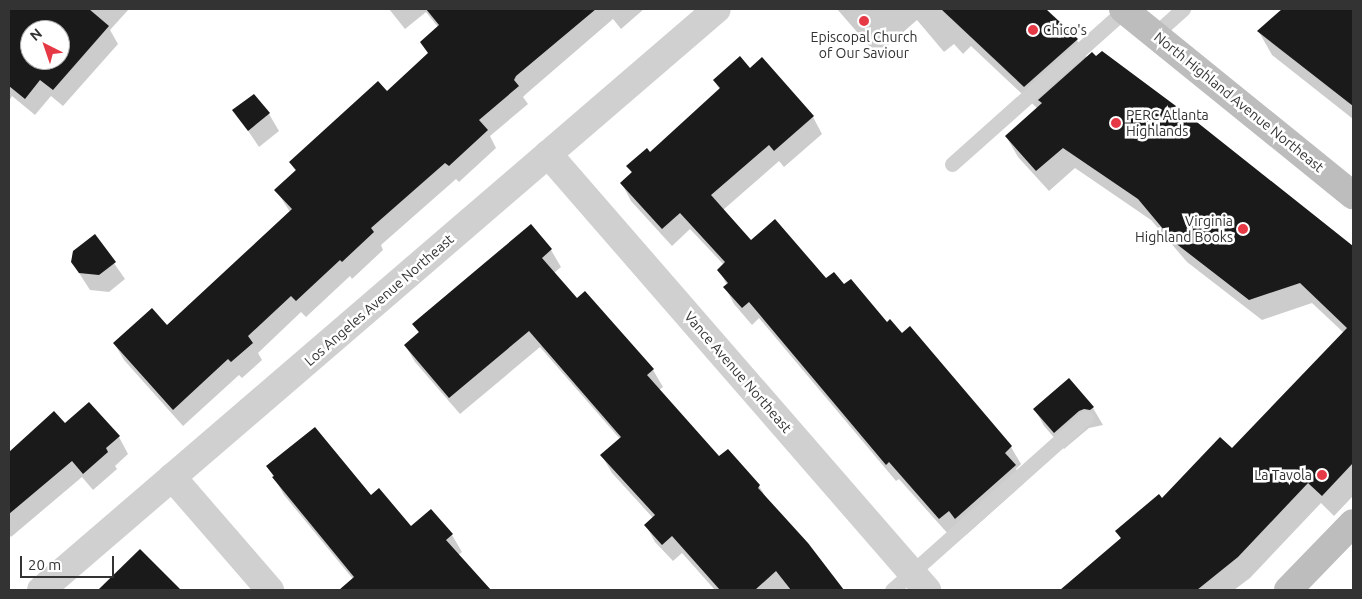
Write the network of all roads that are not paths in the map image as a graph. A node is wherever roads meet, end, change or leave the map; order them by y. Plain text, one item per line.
1 (717, 9) edge
2 (1184, 9) edge
3 (1124, 10) edge
4 (1155, 34) junction
5 (548, 154) junction
6 (952, 164) dead end
7 (1353, 195) edge
8 (1085, 418) dead end
9 (172, 477) junction
10 (1349, 536) edge
11 (910, 584) edge
12 (41, 590) edge
13 (270, 590) edge
14 (1288, 590) edge

1 - 5 street, Los Angeles Avenue Northeast
2 - 4 lane
3 - 4 street, North Highland Avenue Northeast
3 - 6 lane
4 - 7 street, North Highland Avenue Northeast
5 - 9 street, Los Angeles Avenue Northeast
5 - 11 street, Vance Avenue Northeast
8 - 11 lane
9 - 12 street, Los Angeles Avenue Northeast
9 - 13 street
10 - 14 street

